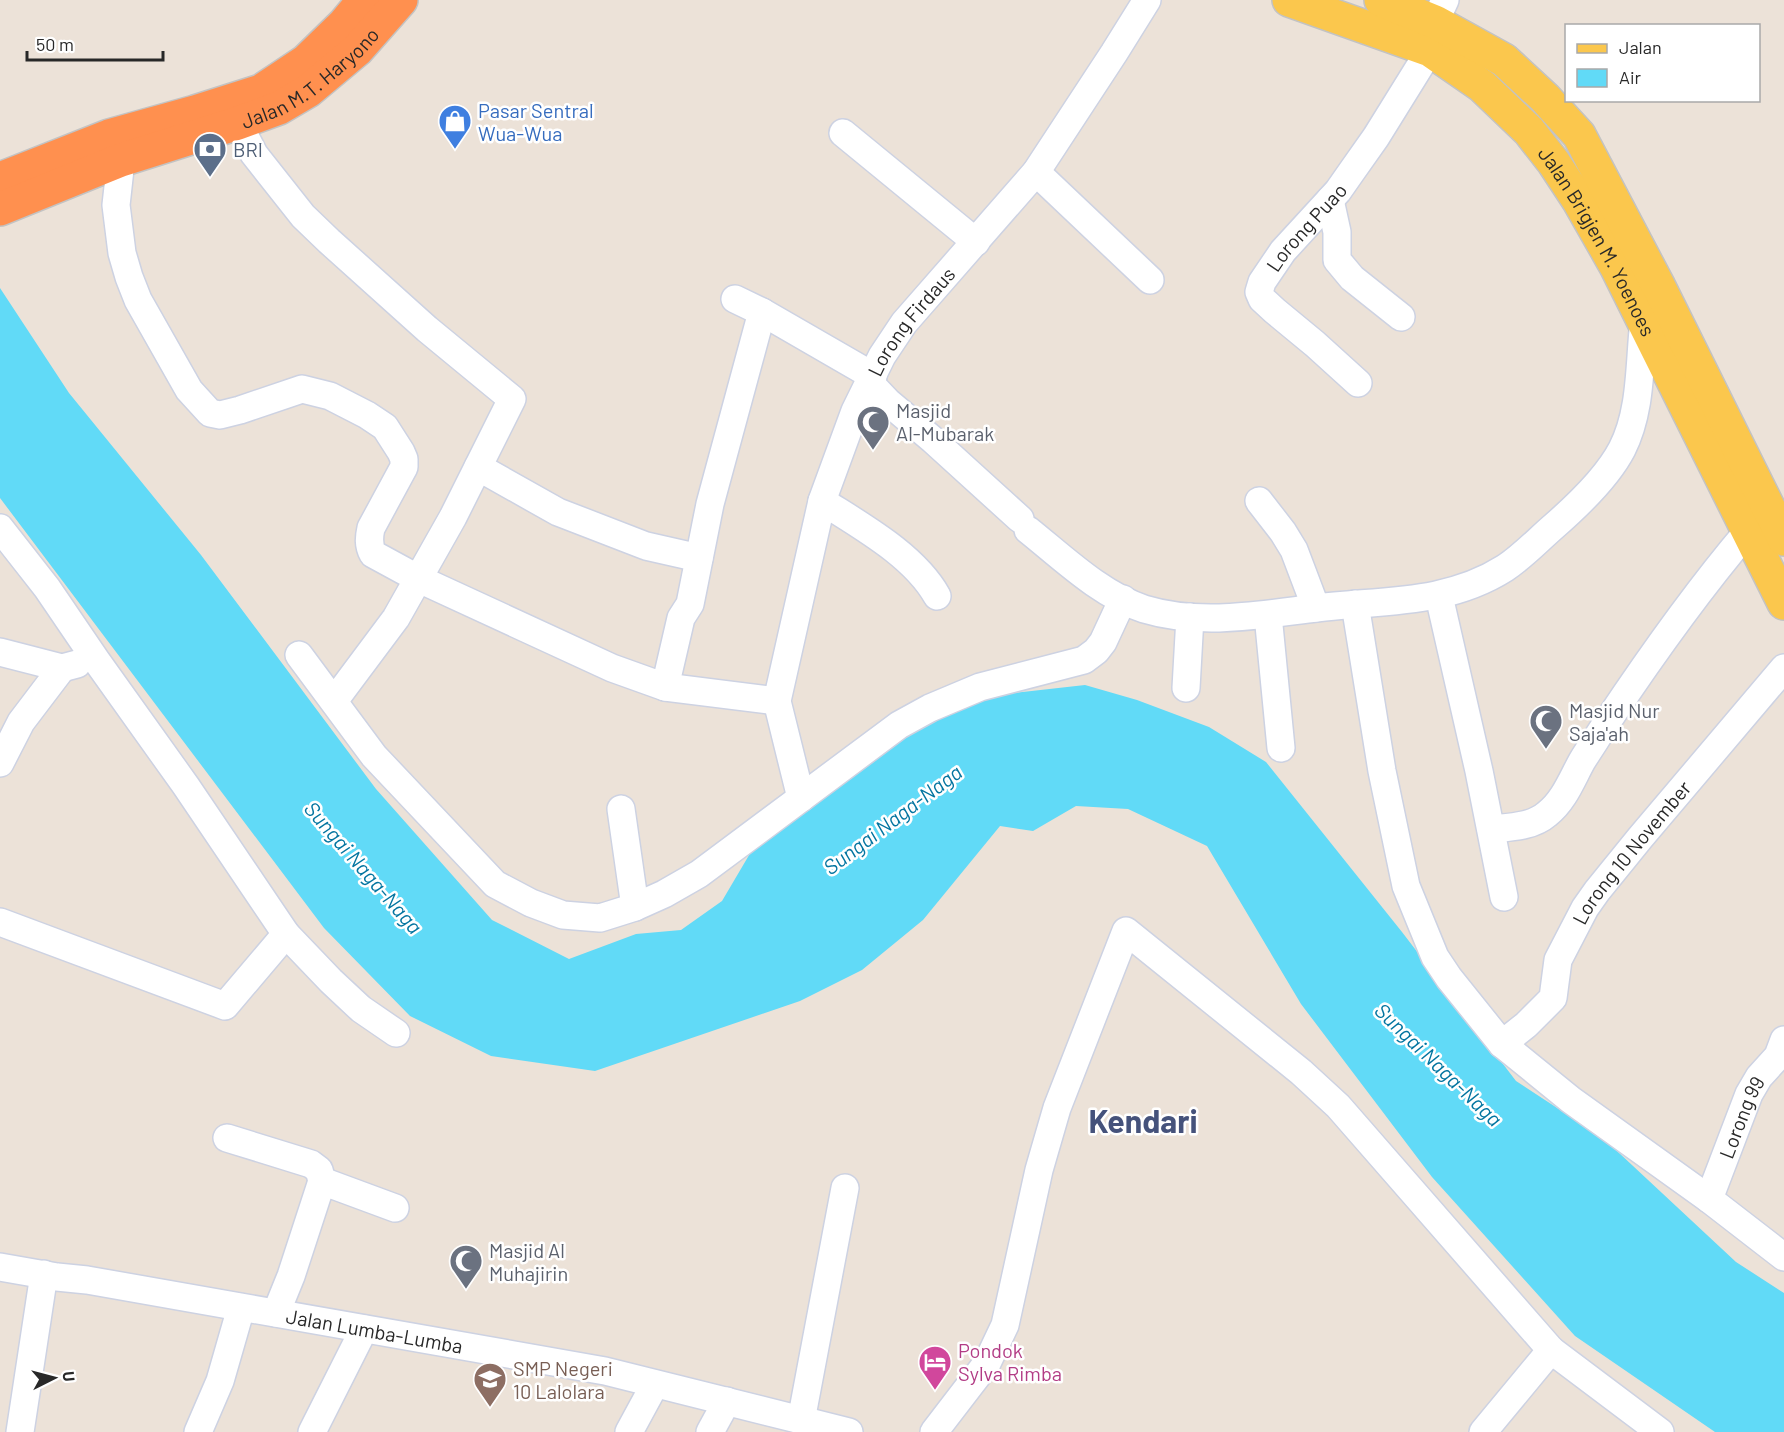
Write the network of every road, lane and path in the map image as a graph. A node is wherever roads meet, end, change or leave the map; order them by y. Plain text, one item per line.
1 (364, 0) edge
2 (401, 0) edge
3 (1147, 0) edge
4 (1289, 0) edge
5 (1381, 0) edge
6 (1437, 24) edge
7 (238, 123) junction
8 (843, 133) dead end
9 (121, 160) junction
10 (1036, 172) junction
11 (0, 179) edge
12 (1330, 200) junction
13 (0, 209) edge
14 (976, 242) junction
15 (1150, 280) dead end
16 (735, 299) dead end
17 (762, 312) junction
18 (1401, 317) dead end
19 (1644, 320) junction
20 (871, 379) junction
21 (1358, 383) dead end
22 (478, 467) junction
23 (822, 501) junction
24 (1259, 501) dead end
25 (0, 528) edge
26 (1749, 530) junction
27 (1784, 539) edge
28 (699, 558) junction
29 (419, 579) junction
30 (937, 596) dead end
31 (1439, 596) junction
32 (1123, 599) junction
33 (1784, 603) edge
34 (1355, 604) junction
35 (1316, 608) junction
36 (1268, 615) junction
37 (1190, 617) junction
38 (0, 652) edge
39 (299, 655) dead end
40 (96, 660) junction
41 (62, 668) junction
42 (1784, 668) edge
43 (665, 687) junction
44 (1186, 688) dead end
45 (777, 701) junction
46 (334, 702) junction
47 (1281, 748) dead end
48 (0, 762) edge
49 (801, 798) junction
50 (621, 809) dead end
51 (1491, 829) junction
52 (1504, 897) dead end
53 (635, 907) junction
54 (0, 922) edge
55 (286, 934) junction
56 (396, 1033) dead end
57 (1784, 1040) edge
58 (1502, 1044) junction
59 (227, 1138) dead end
60 (322, 1180) junction
61 (845, 1188) dead end
62 (1709, 1199) junction
63 (395, 1208) dead end
64 (1784, 1257) edge
65 (0, 1267) edge
66 (44, 1274) junction
67 (241, 1308) junction
68 (276, 1313) junction
69 (364, 1329) junction
70 (1551, 1350) junction
71 (654, 1384) junction
72 (727, 1401) junction
73 (801, 1420) junction
74 (0, 1430) edge
75 (10, 1432) edge
76 (20, 1432) edge
77 (198, 1432) edge
78 (312, 1432) edge
79 (629, 1432) edge
80 (710, 1432) edge
81 (849, 1432) edge
82 (934, 1432) edge
83 (1483, 1432) edge
84 (1660, 1432) edge

1 - 11 highway, Jalan M.T. Haryono
2 - 7 highway, Jalan M.T. Haryono
3 - 10 street, Lorong Firdaus
4 - 6 main road, Jalan Brigjen M. Yoenoes
5 - 6 main road, Jalan Brigjen M. Yoenoes
6 - 12 street, Lorong Puao
6 - 19 main road, Jalan Brigjen M. Yoenoes
6 - 27 main road, Jalan Brigjen M. Yoenoes
7 - 9 highway, Jalan M.T. Haryono
7 - 22 street
8 - 14 street
9 - 13 highway, Jalan M.T. Haryono
9 - 29 street
10 - 14 street, Lorong Firdaus
10 - 15 street
12 - 18 street
12 - 21 street, Lorong Puao
14 - 20 street, Lorong Firdaus
16 - 17 street
17 - 20 street
17 - 28 street
19 - 26 main road, Jalan Brigjen M. Yoenoes
19 - 31 street
20 - 23 street, Lorong Firdaus
20 - 32 street
22 - 28 street
22 - 29 street
23 - 30 street
23 - 45 street, Lorong Firdaus
24 - 35 street
25 - 40 street
26 - 33 main road, Jalan Brigjen M. Yoenoes
26 - 51 street
28 - 43 street
29 - 43 street
29 - 46 street
31 - 34 street
31 - 51 street
32 - 37 street
32 - 49 street
34 - 35 street
34 - 58 street
35 - 36 street
36 - 37 street
36 - 47 street
37 - 44 street
38 - 41 street
39 - 46 street
40 - 41 street
40 - 55 street
41 - 48 street
42 - 58 street, Lorong 10 November
43 - 45 street
45 - 49 street, Lorong Firdaus
46 - 53 street
49 - 53 street
50 - 53 street
51 - 52 street
54 - 55 street
55 - 56 street
57 - 62 street, Lorong 99
58 - 62 street
59 - 60 street
60 - 63 street
60 - 68 street
61 - 73 street
62 - 64 street
65 - 66 street, Jalan Lumba-Lumba
66 - 67 street, Jalan Lumba-Lumba
66 - 76 street
67 - 68 street, Jalan Lumba-Lumba
67 - 77 street
68 - 69 street, Jalan Lumba-Lumba
69 - 71 street, Jalan Lumba-Lumba
69 - 78 street
70 - 82 street
70 - 83 street
70 - 84 street
71 - 72 street, Jalan Lumba-Lumba
71 - 79 street
72 - 73 street, Jalan Lumba-Lumba
72 - 80 street
73 - 81 street, Jalan Lumba-Lumba
74 - 75 street

